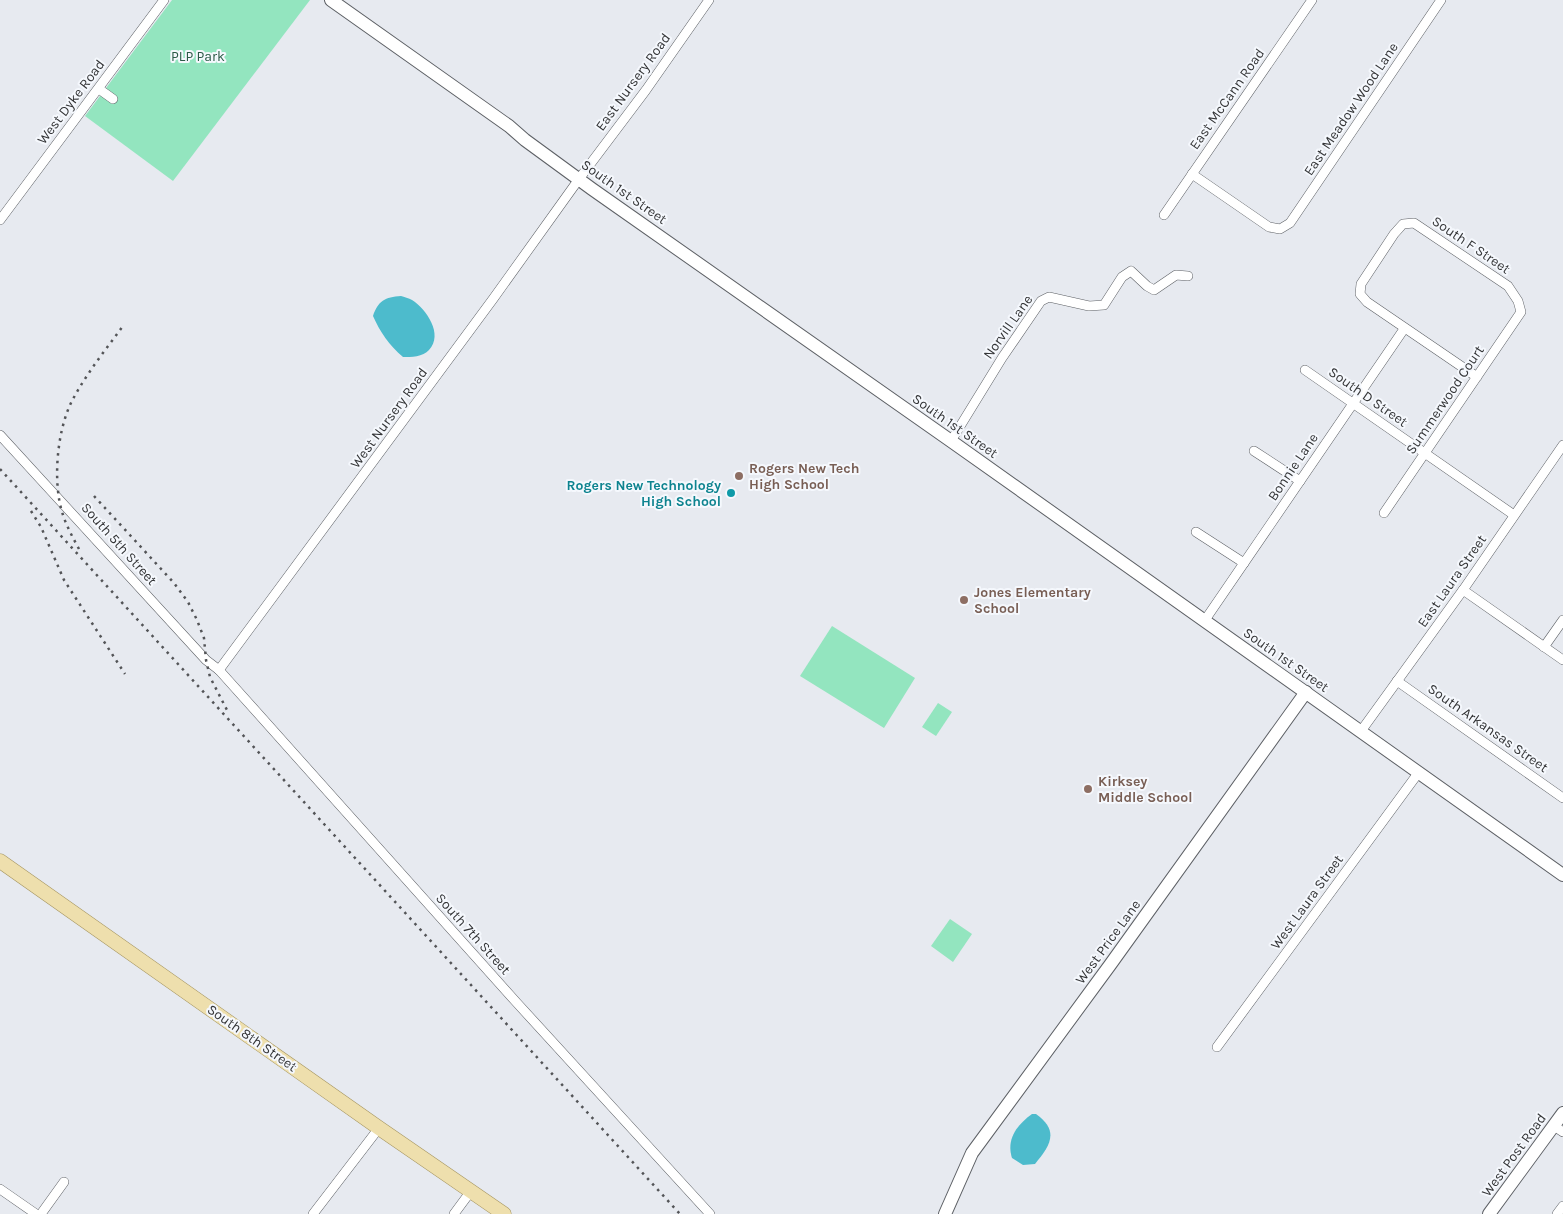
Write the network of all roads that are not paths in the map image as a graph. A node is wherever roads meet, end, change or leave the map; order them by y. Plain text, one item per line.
1 (164, 0) edge
2 (331, 0) edge
3 (709, 0) edge
4 (1312, 0) edge
5 (1441, 0) edge
6 (99, 89) junction
7 (114, 99) dead end
8 (1192, 174) junction
9 (579, 179) junction
10 (1164, 215) dead end
11 (0, 220) edge
12 (1188, 276) dead end
13 (1518, 301) joint
14 (1404, 329) junction
15 (1305, 370) dead end
16 (1477, 378) junction
17 (1353, 404) junction
18 (0, 435) edge
19 (951, 441) junction
20 (1563, 445) edge
21 (1254, 451) dead end
22 (1425, 454) junction
23 (1300, 481) junction
24 (1384, 513) dead end
25 (1514, 515) junction
26 (1196, 532) dead end
27 (1244, 563) junction
28 (1463, 590) junction
29 (1205, 620) junction
30 (1563, 620) edge
31 (1544, 647) junction
32 (1563, 660) edge
33 (219, 670) junction
34 (1398, 681) junction
35 (1306, 692) junction
36 (1361, 732) junction
37 (1418, 772) junction
38 (1563, 798) edge
39 (0, 860) edge
40 (1563, 875) edge
41 (1218, 1047) dead end
42 (1563, 1113) edge
43 (379, 1128) junction
44 (1559, 1129) edge
45 (64, 1182) dead end
46 (0, 1189) edge
47 (471, 1191) junction
48 (1563, 1206) edge
49 (36, 1214) edge
50 (41, 1214) edge
51 (313, 1214) edge
52 (454, 1214) edge
53 (504, 1214) edge
54 (710, 1214) edge
55 (944, 1214) edge
56 (1489, 1214) edge
57 (1557, 1214) edge

1 - 6 street, West Dyke Road
2 - 9 main road, South 1st Street
3 - 9 street, East Nursery Road
4 - 8 street, East McCann Road
5 - 8 street, East Meadow Wood Lane
6 - 7 street
6 - 11 street, West Dyke Road
8 - 10 street, East McCann Road
9 - 19 main road, South 1st Street
9 - 33 street, West Nursery Road
12 - 19 street, Norvill Lane
13 - 14 street, South F Street
13 - 16 street, Summerwood Court
14 - 16 street
14 - 17 street, Bonnie Lane
15 - 17 street, South D Street
16 - 22 street, Summerwood Court
17 - 22 street, South D Street
17 - 23 street, Bonnie Lane
18 - 33 street, South 5th Street
19 - 29 main road, South 1st Street
20 - 25 street, East Laura Street
21 - 23 street
22 - 24 street, Summerwood Court
22 - 25 street, South D Street
23 - 27 street, Bonnie Lane
25 - 28 street, East Laura Street
26 - 27 street
27 - 29 street, Bonnie Lane
28 - 31 street
28 - 34 street, East Laura Street
29 - 35 main road, South 1st Street
30 - 31 street
31 - 32 street
33 - 54 street, South 7th Street
34 - 36 street, East Laura Street
34 - 38 street, South Arkansas Street
35 - 36 main road, South 1st Street
35 - 55 main road, West Price Lane
36 - 37 main road, South 1st Street
37 - 40 main road, South 1st Street
37 - 41 street, West Laura Street
39 - 43 main road, South 8th Street
42 - 44 main road, West Post Road
43 - 47 main road, South 8th Street
43 - 51 street
44 - 56 main road, West Post Road
45 - 50 street
46 - 49 street
47 - 52 street
47 - 53 main road, South 8th Street
48 - 57 street

